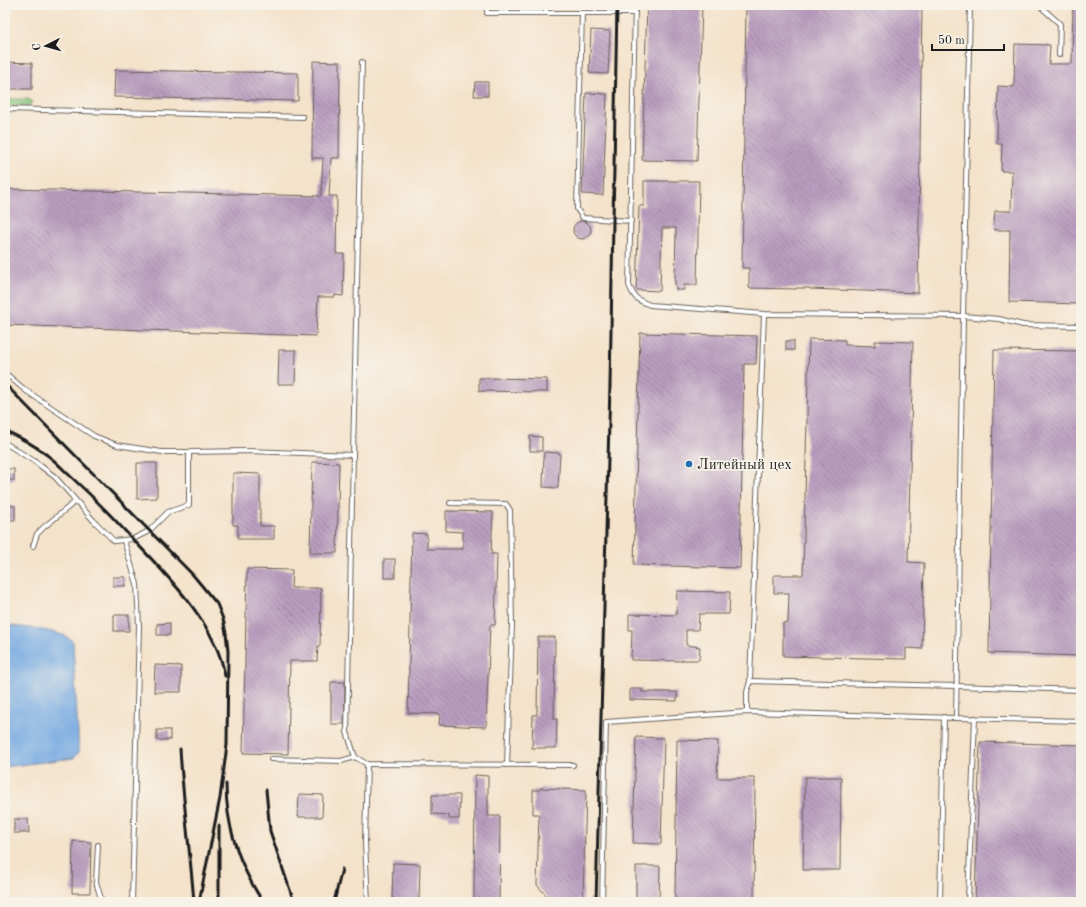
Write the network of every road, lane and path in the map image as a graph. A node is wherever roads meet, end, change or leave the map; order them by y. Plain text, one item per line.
1 (487, 5) edge
2 (546, 5) edge
3 (635, 5) edge
4 (970, 5) edge
5 (1038, 5) edge
6 (546, 13) junction
7 (582, 13) junction
8 (635, 13) junction
9 (1060, 55) dead end
10 (362, 62) dead end
11 (5, 108) edge
12 (303, 117) dead end
13 (631, 221) junction
14 (764, 314) junction
15 (963, 316) junction
16 (1081, 326) edge
17 (5, 373) edge
18 (5, 443) edge
19 (189, 452) junction
20 (353, 455) junction
21 (76, 501) junction
22 (450, 503) dead end
23 (124, 541) junction
24 (33, 546) dead end
25 (750, 681) junction
26 (957, 686) junction
27 (1081, 690) edge
28 (746, 712) junction
29 (944, 717) junction
30 (956, 718) junction
31 (975, 718) junction
32 (1081, 721) edge
33 (355, 757) junction
34 (271, 759) dead end
35 (367, 764) junction
36 (507, 765) junction
37 (573, 765) dead end
38 (98, 845) dead end
39 (102, 902) edge
40 (132, 902) edge
41 (368, 902) edge
42 (602, 902) edge
43 (940, 902) edge
44 (968, 902) edge

1 - 6 lane
2 - 6 lane
3 - 8 lane
4 - 15 lane
5 - 9 lane
6 - 7 lane
7 - 8 lane
7 - 13 lane
8 - 13 lane
10 - 20 lane
11 - 12 lane
13 - 14 lane
14 - 15 lane
14 - 25 lane
15 - 16 lane
15 - 26 lane
17 - 19 lane
18 - 21 lane
19 - 20 lane
19 - 23 lane
20 - 33 lane
21 - 23 lane
21 - 24 lane
22 - 36 lane
23 - 40 lane
25 - 26 lane
25 - 28 lane
26 - 27 lane
26 - 30 lane
28 - 29 lane
28 - 42 lane
29 - 30 lane
29 - 43 lane
30 - 31 lane
31 - 32 lane
31 - 44 lane
33 - 34 lane
33 - 35 lane
35 - 36 lane
35 - 41 lane
36 - 37 lane
38 - 39 lane

